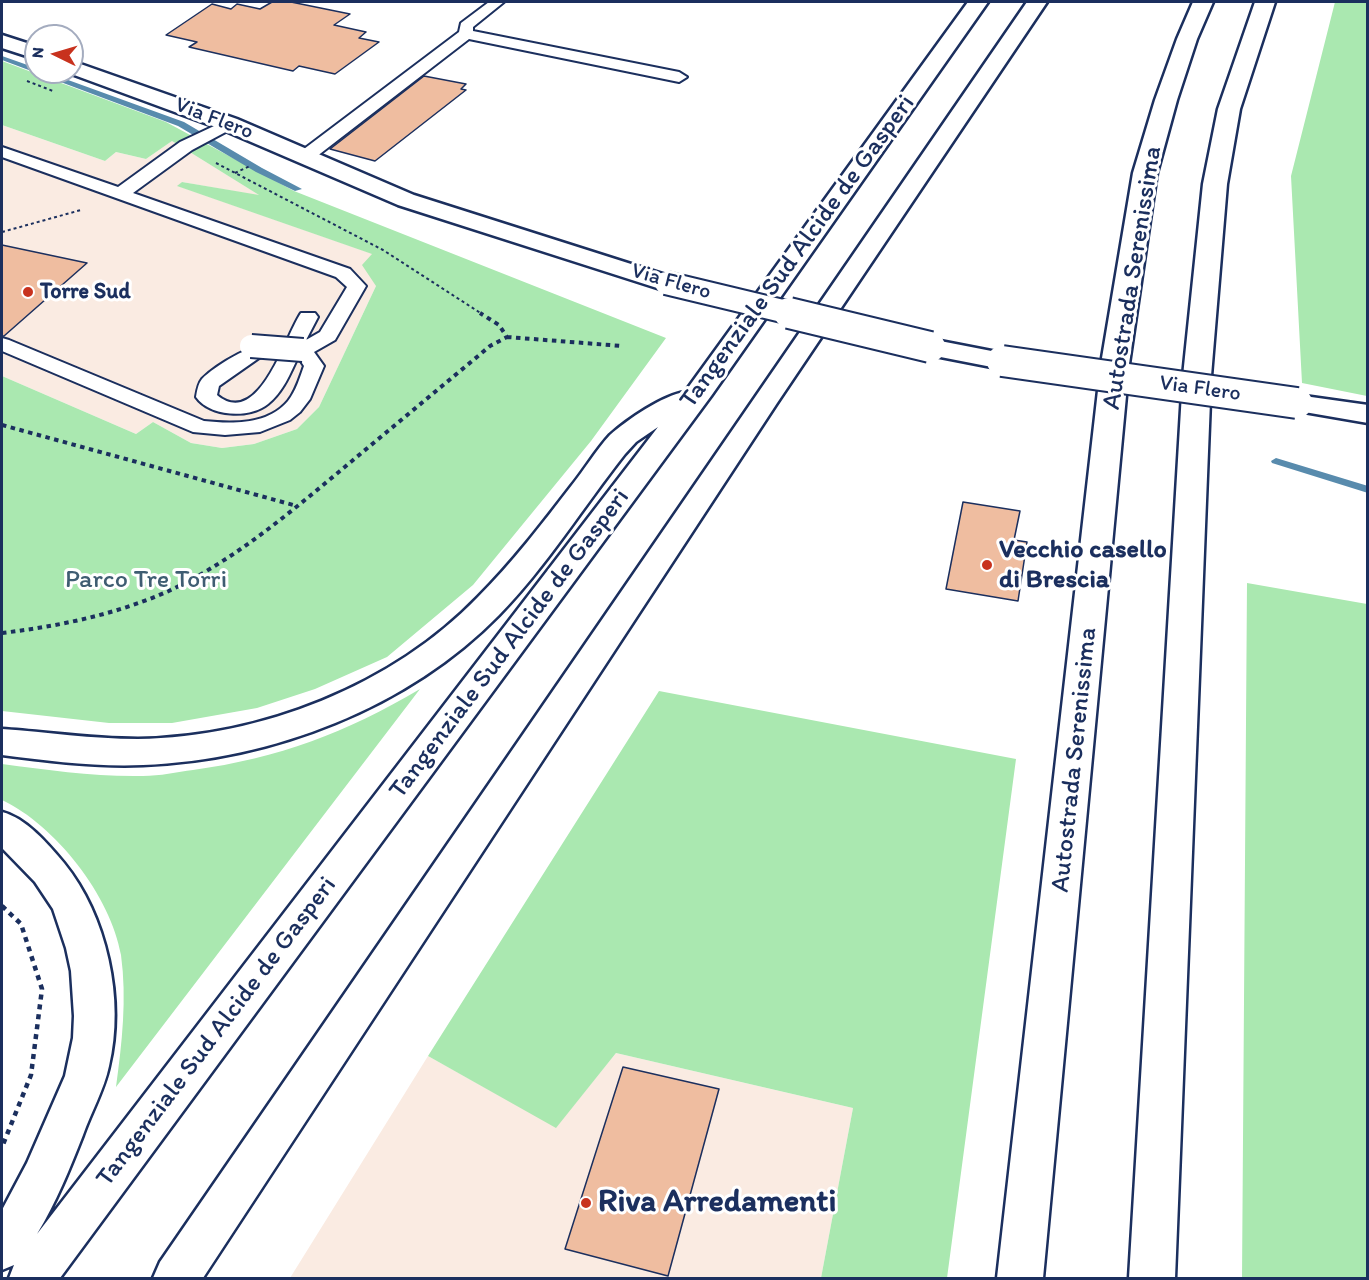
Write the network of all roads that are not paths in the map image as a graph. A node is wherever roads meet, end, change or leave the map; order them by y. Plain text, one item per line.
1 (498, 2) edge
2 (1037, 2) edge
3 (1203, 2) edge
4 (1265, 2) edge
5 (973, 8) edge
6 (466, 34) junction
7 (2, 41) edge
8 (24, 49) edge
9 (84, 71) edge
10 (679, 77) dead end
11 (229, 124) junction
12 (2, 152) edge
13 (306, 156) junction
14 (120, 194) junction
15 (308, 317) dead end
16 (2, 344) edge
17 (303, 350) junction
18 (700, 390) junction
19 (1368, 414) edge
20 (2, 742) edge
21 (2, 825) edge
22 (2, 1248) edge
23 (32, 1278) edge
24 (176, 1278) edge
25 (1020, 1278) edge
26 (1152, 1278) edge

1 - 6 lane
2 - 24 main road, Tangenziale Sud Alcide de Gasperi
3 - 25 main road, Autostrada Serenissima
4 - 26 main road
5 - 18 main road, Tangenziale Sud Alcide de Gasperi
6 - 10 lane
6 - 13 lane
7 - 8 main road
9 - 11 main road, Via Flero
11 - 13 main road, Via Flero
11 - 14 lane
12 - 14 lane
13 - 19 main road, Via Flero, bridge
14 - 17 lane
15 - 17 lane, bridge
16 - 17 lane
18 - 20 main road
18 - 23 main road, Tangenziale Sud Alcide de Gasperi
21 - 22 main road

